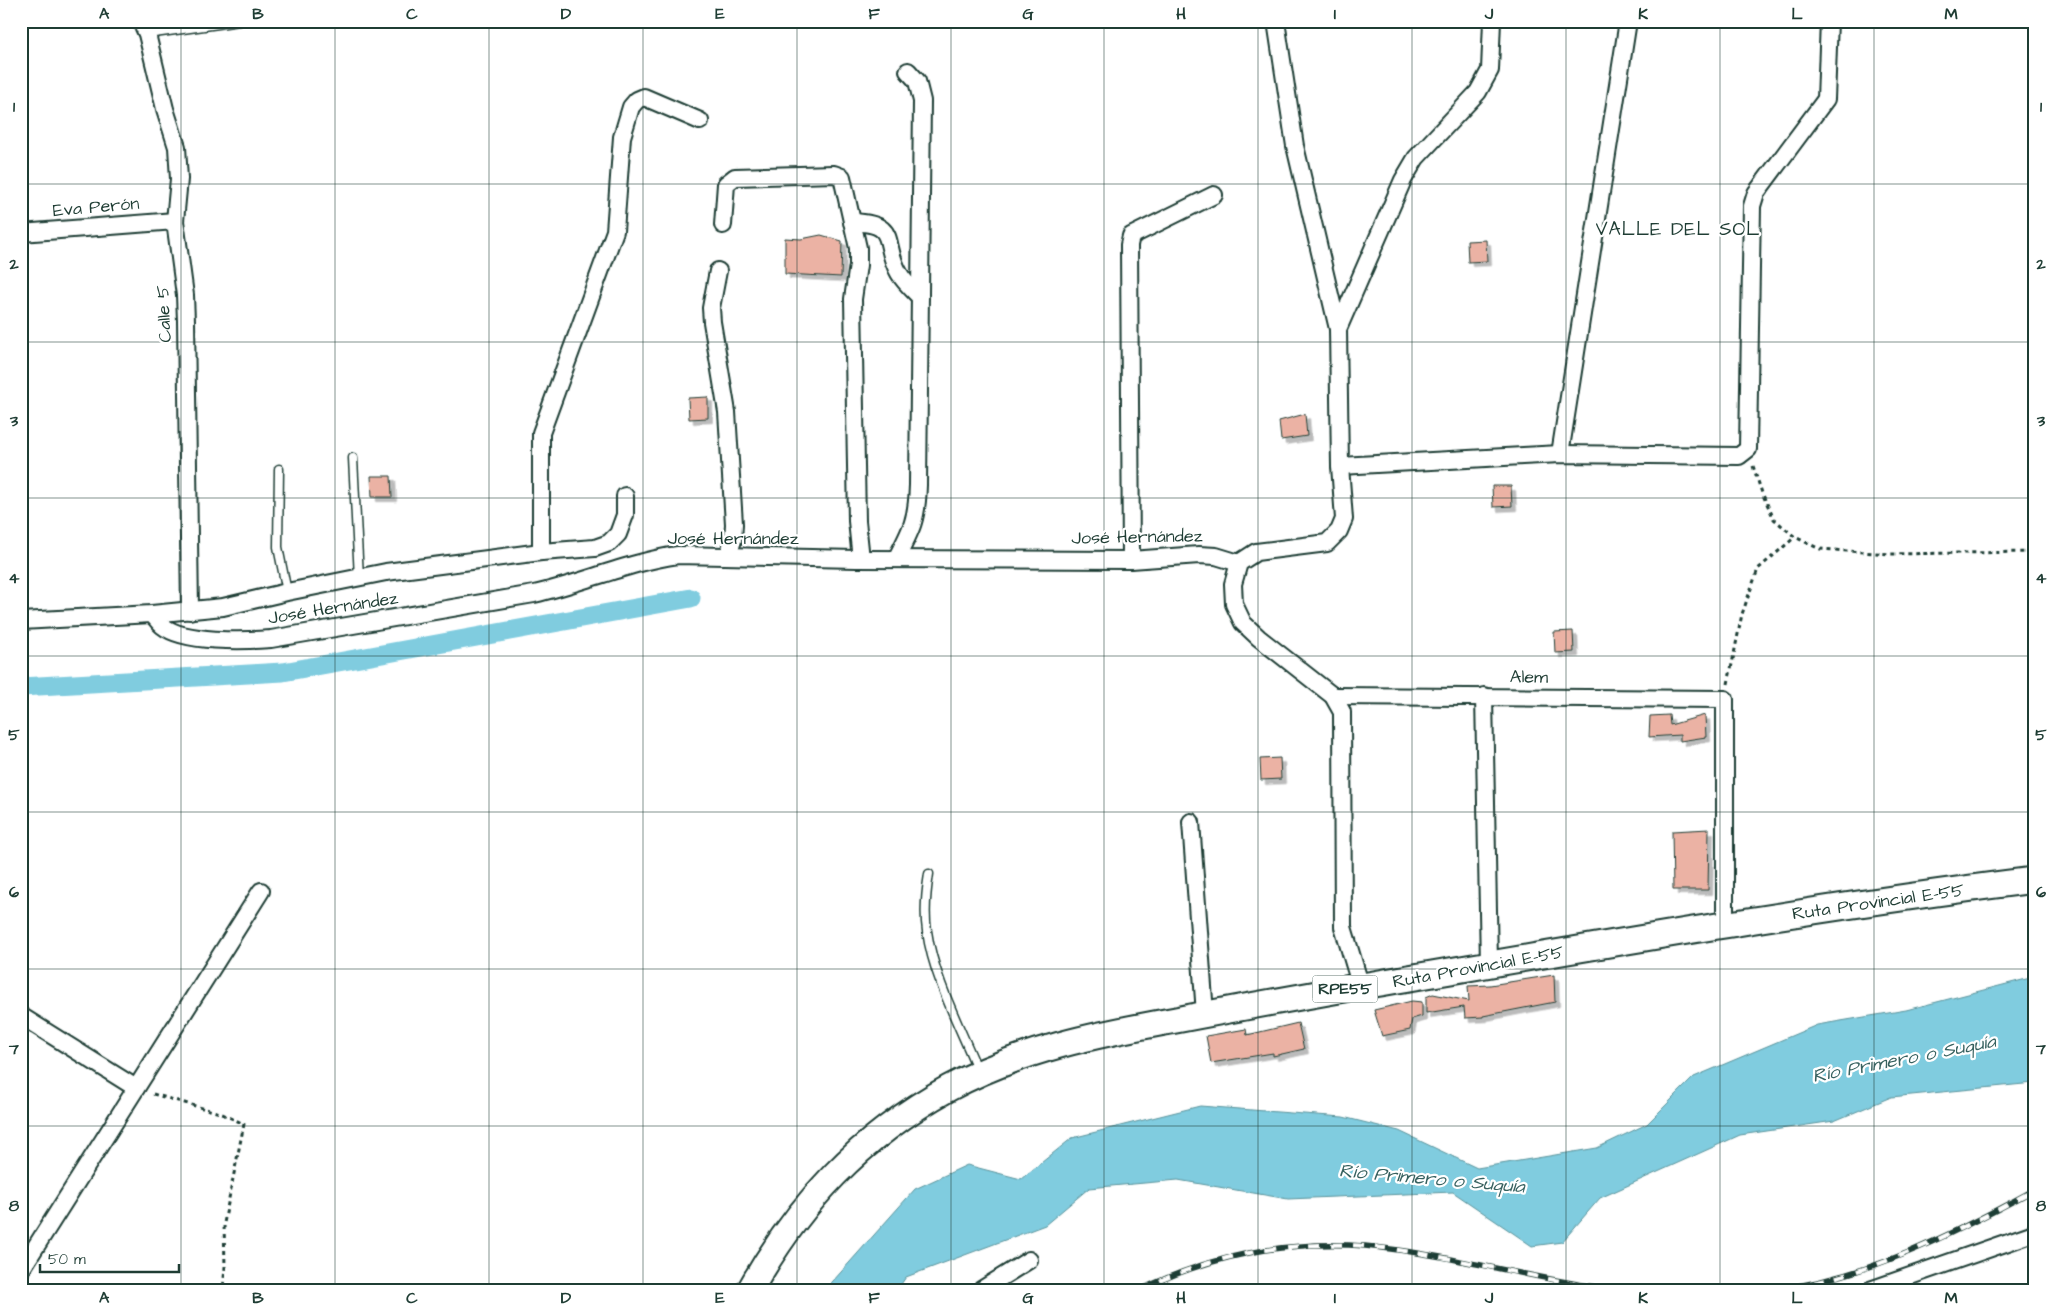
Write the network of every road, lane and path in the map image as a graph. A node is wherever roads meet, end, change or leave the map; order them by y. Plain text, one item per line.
1 (240, 21) edge
2 (1276, 21) edge
3 (1492, 21) edge
4 (1628, 21) edge
5 (1829, 21) edge
6 (144, 28) edge
7 (908, 71) dead end
8 (700, 120) dead end
9 (1214, 195) dead end
10 (175, 221) junction
11 (852, 222) junction
12 (722, 225) dead end
13 (21, 233) edge
14 (718, 271) dead end
15 (920, 297) junction
16 (1338, 329) junction
17 (1748, 449) junction
18 (1560, 454) junction
19 (353, 458) dead end
20 (1340, 466) junction
21 (279, 469) dead end
22 (626, 496) dead end
23 (1795, 538) junction
24 (541, 552) junction
25 (2034, 552) edge
26 (728, 556) junction
27 (861, 559) junction
28 (896, 559) junction
29 (1131, 560) junction
30 (1240, 563) junction
31 (359, 578) junction
32 (287, 592) junction
33 (190, 611) junction
34 (152, 614) junction
35 (21, 621) edge
36 (1333, 696) junction
37 (1484, 696) junction
38 (1725, 699) junction
39 (1191, 822) dead end
40 (928, 874) dead end
41 (2034, 880) edge
42 (261, 891) dead end
43 (1725, 926) junction
44 (1489, 964) junction
45 (1361, 986) junction
46 (1205, 1014) junction
47 (21, 1016) edge
48 (979, 1073) junction
49 (136, 1088) junction
50 (2034, 1233) edge
51 (1029, 1260) dead end
52 (21, 1270) edge
53 (223, 1290) edge
54 (750, 1290) edge
55 (982, 1290) edge
56 (1870, 1290) edge

1 - 6 lane
2 - 16 street
3 - 16 street
4 - 18 street
5 - 17 street
6 - 10 street, Calle 5
7 - 15 street
8 - 24 street
9 - 29 street
10 - 13 street, Eva Perón
10 - 33 street, Calle 5
11 - 12 street
11 - 15 street
11 - 27 street
14 - 26 street
15 - 28 street
16 - 20 street
17 - 18 street
17 - 23 path
18 - 20 street
19 - 31 lane
20 - 30 street
21 - 32 lane
22 - 24 street, José Hernández
23 - 25 path
23 - 38 path
24 - 31 street, José Hernández
26 - 27 street, José Hernández
26 - 34 street, José Hernández
27 - 28 street, José Hernández
28 - 29 street, José Hernández
29 - 30 street, José Hernández
30 - 36 street
31 - 32 street, José Hernández
32 - 33 street, José Hernández
33 - 34 street, José Hernández
34 - 35 street, José Hernández
36 - 37 street, Alem
36 - 45 street
37 - 38 street, Alem
37 - 44 street
38 - 43 street
39 - 46 street
40 - 48 lane
41 - 43 main road, Ruta Provincial E-55 / RPE55
42 - 49 street
43 - 44 main road, Ruta Provincial E-55 / RPE55
44 - 45 main road, Ruta Provincial E-55 / RPE55
45 - 46 main road, Ruta Provincial E-55 / RPE55
46 - 48 main road, Ruta Provincial E-55 / RPE55
47 - 49 street
48 - 54 main road, Ruta Provincial E-55 / RPE55
49 - 52 street
49 - 53 path
50 - 56 street
51 - 55 street

